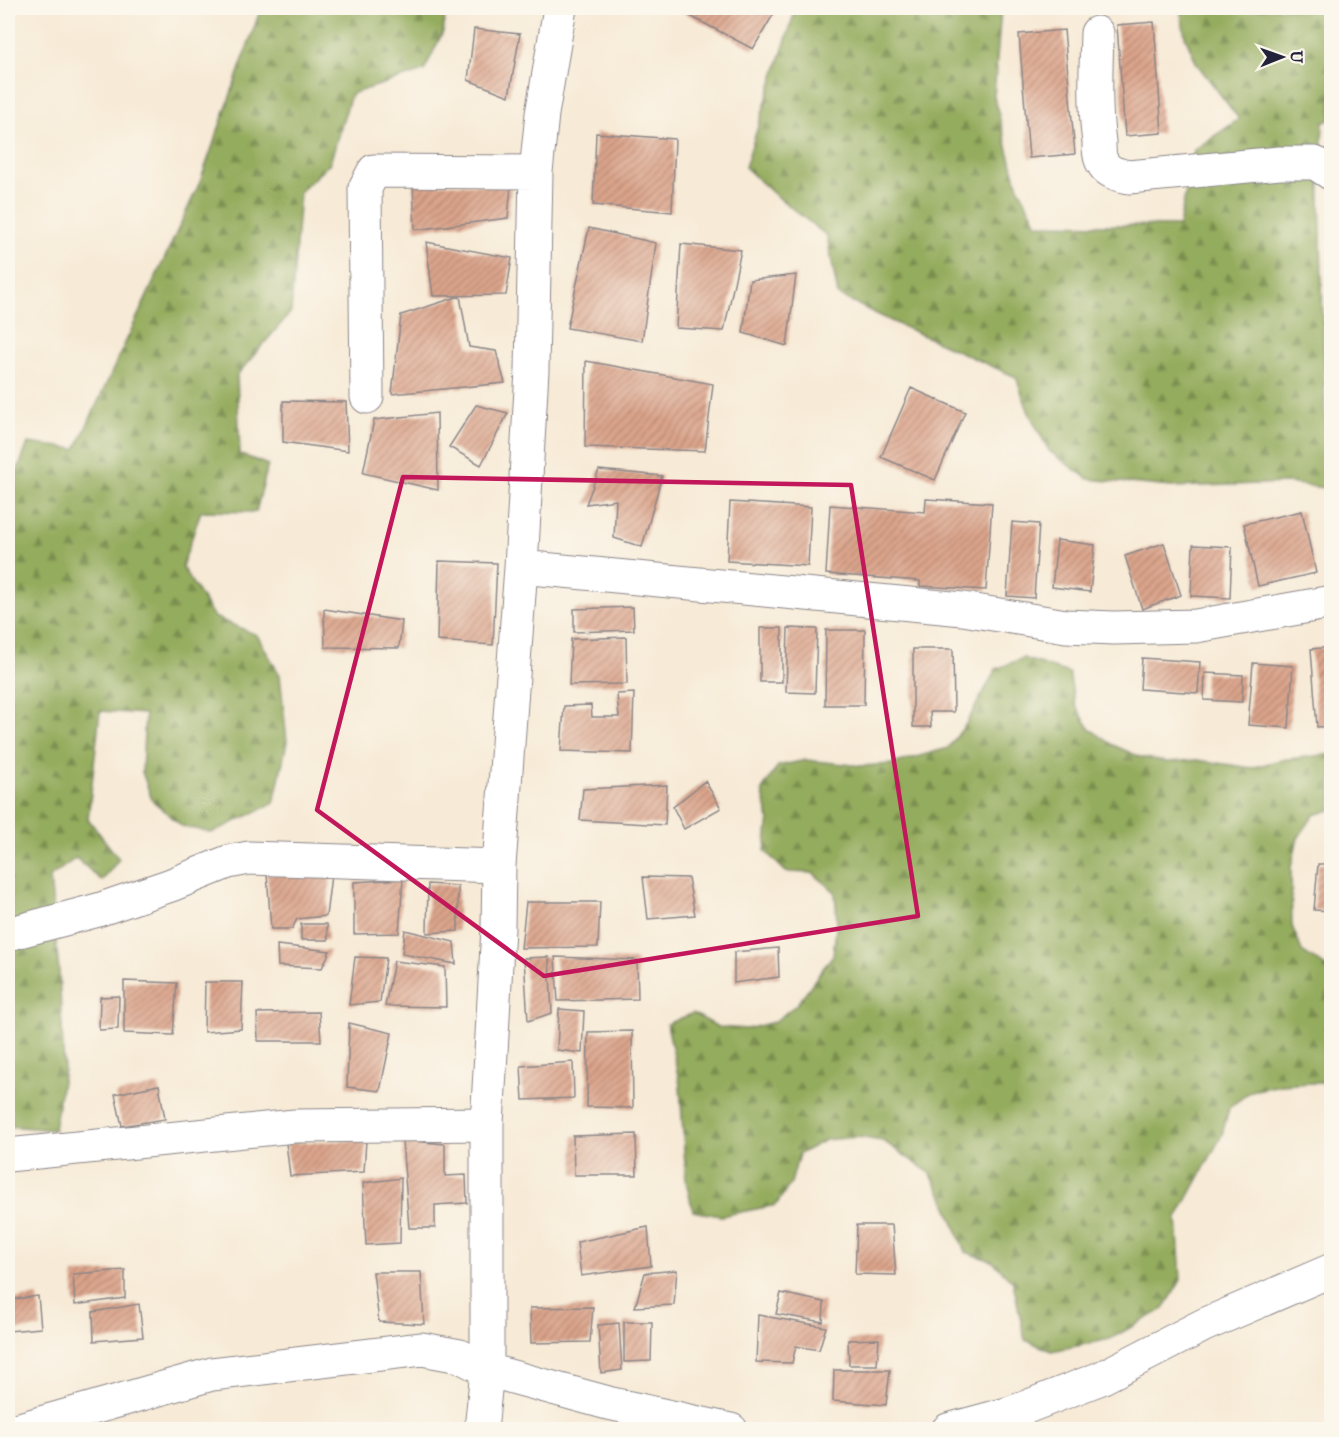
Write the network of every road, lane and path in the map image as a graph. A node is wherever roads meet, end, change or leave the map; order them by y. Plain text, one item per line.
1 (560, 8) edge
2 (1098, 33) dead end
3 (536, 172) junction
4 (1332, 174) edge
5 (367, 397) dead end
6 (521, 567) junction
7 (1332, 602) edge
8 (499, 866) junction
9 (8, 934) edge
10 (487, 1124) junction
11 (8, 1155) edge
12 (1332, 1270) edge
13 (487, 1370) junction
14 (16, 1430) edge
15 (481, 1430) edge
16 (731, 1430) edge
17 (948, 1430) edge

1 - 3 street
2 - 4 street
3 - 5 street
3 - 6 street
6 - 7 street
6 - 8 street
8 - 9 street
8 - 10 street
10 - 11 street
10 - 13 street
12 - 17 street
13 - 14 street
13 - 15 street
13 - 16 street

